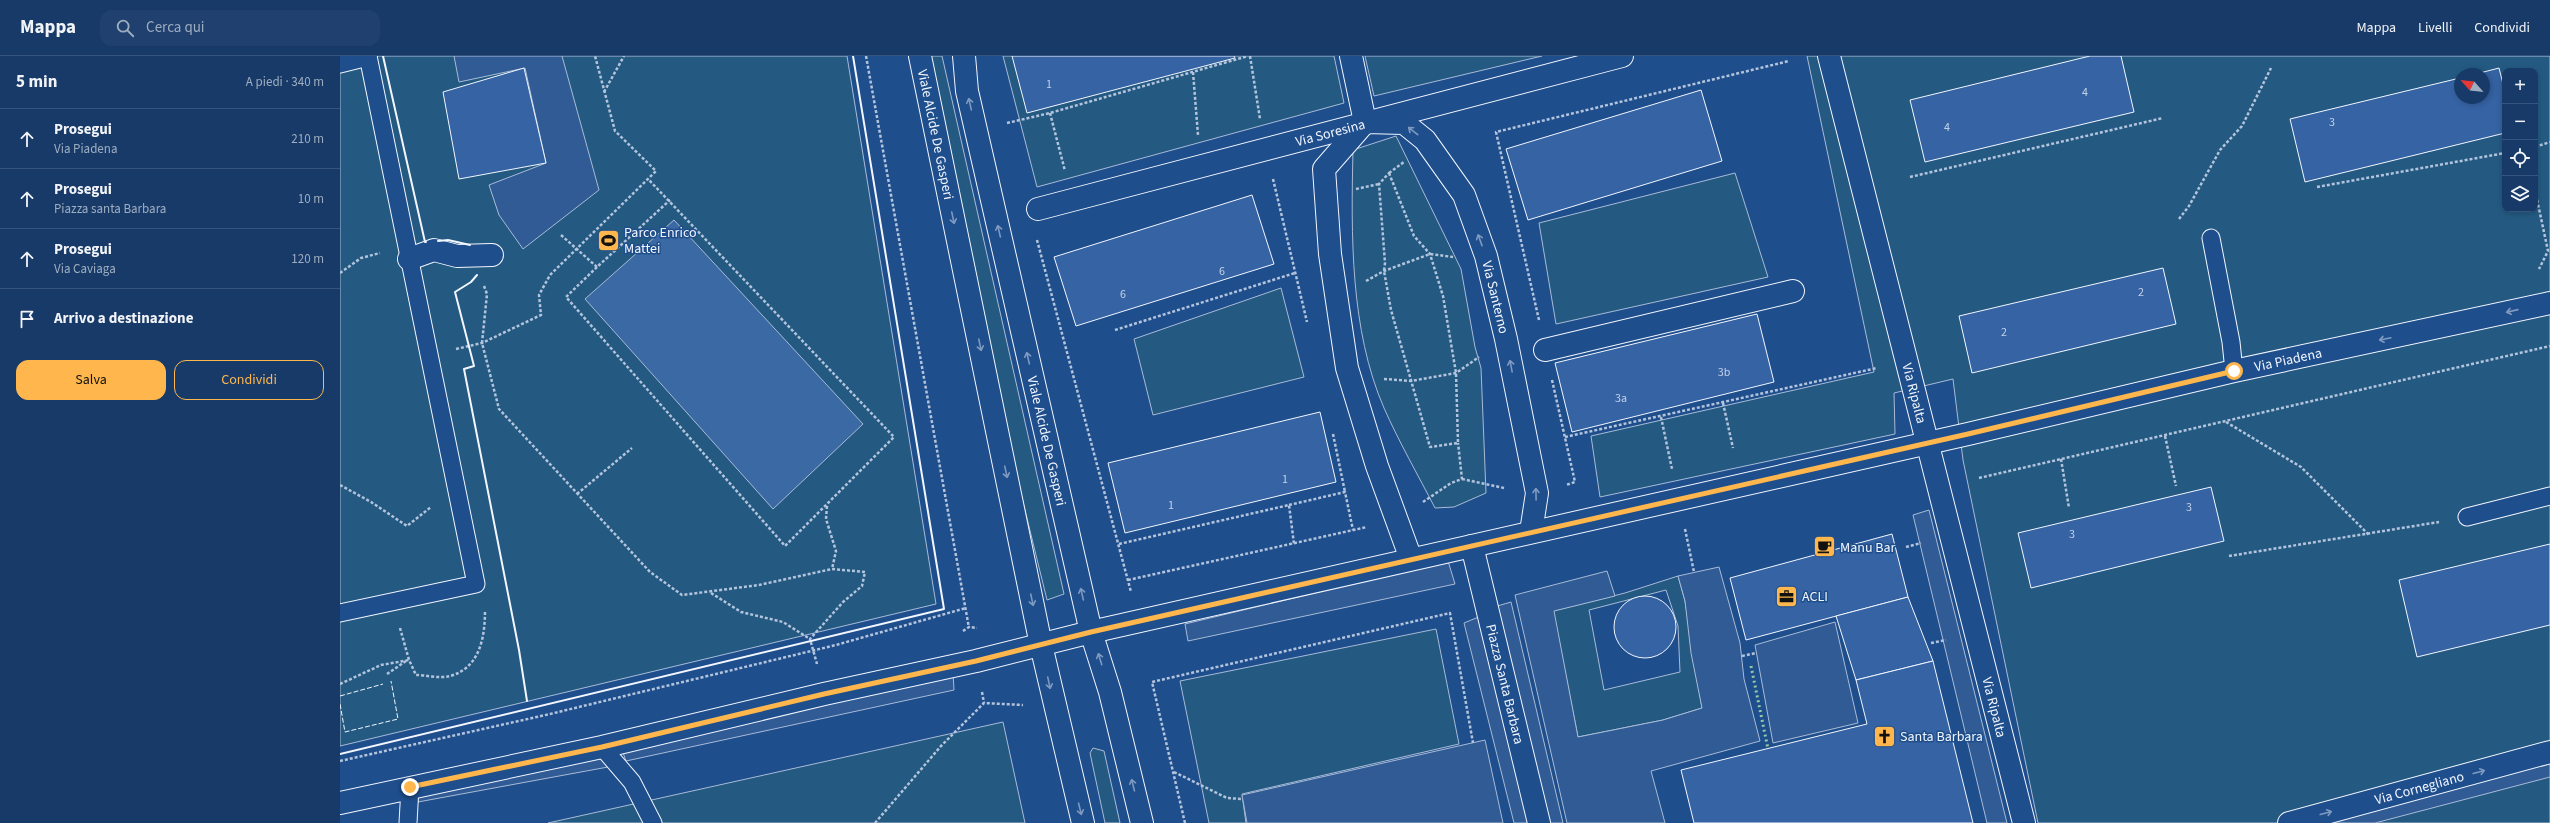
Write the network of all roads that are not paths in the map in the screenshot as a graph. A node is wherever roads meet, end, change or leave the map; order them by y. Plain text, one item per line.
1 (368, 56) edge
2 (920, 56) edge
3 (964, 56) edge
4 (1351, 56) edge
5 (1622, 56) edge
6 (1829, 56) edge
7 (340, 64) edge
8 (1365, 122) junction
9 (1038, 209) dead end
10 (2212, 238) dead end
11 (408, 252) junction
12 (484, 255) road end
13 (1793, 291) dead end
14 (2550, 303) edge
15 (1545, 350) road end
16 (2234, 371) junction
17 (1928, 443) junction
18 (2550, 496) edge
19 (2467, 517) road end
20 (1531, 532) junction
21 (1472, 546) junction
22 (1411, 559) junction
23 (340, 613) edge
24 (1091, 632) junction
25 (1040, 645) junction
26 (602, 747) junction
27 (2550, 752) edge
28 (410, 787) junction
29 (340, 803) edge
30 (408, 823) edge
31 (653, 823) edge
32 (1083, 823) edge
33 (1142, 823) edge
34 (1539, 823) edge
35 (2024, 823) edge
36 (2289, 823) edge

1 - 7 lane
1 - 11 lane
2 -> 25 street, Viale Alcide De Gasperi
24 -> 3 street, Viale Alcide De Gasperi
4 - 8 street
5 - 8 street, Via Soresina
6 - 17 street, Via Ripalta
8 - 9 street, Via Soresina
20 -> 8 street, Via Santerno
8 - 22 street
10 - 16 lane
11 - 12 street
11 - 23 lane
13 - 15 street
14 -> 16 street, Via Piadena
16 - 17 street, Via Piadena
17 - 20 street, Via Piadena
17 - 35 street, Via Ripalta
18 - 19 lane
20 - 21 street, Via Piadena
21 - 22 street, Via Piadena
21 - 34 street, Piazza Santa Barbara
22 - 24 street, Via Piadena
24 - 25 street
33 -> 24 street, Viale Alcide De Gasperi
25 - 26 street
25 -> 32 street, Viale Alcide De Gasperi
26 - 28 street
26 - 31 lane
36 -> 27 street, Via Cornegliano
28 - 29 street
28 - 30 lane

